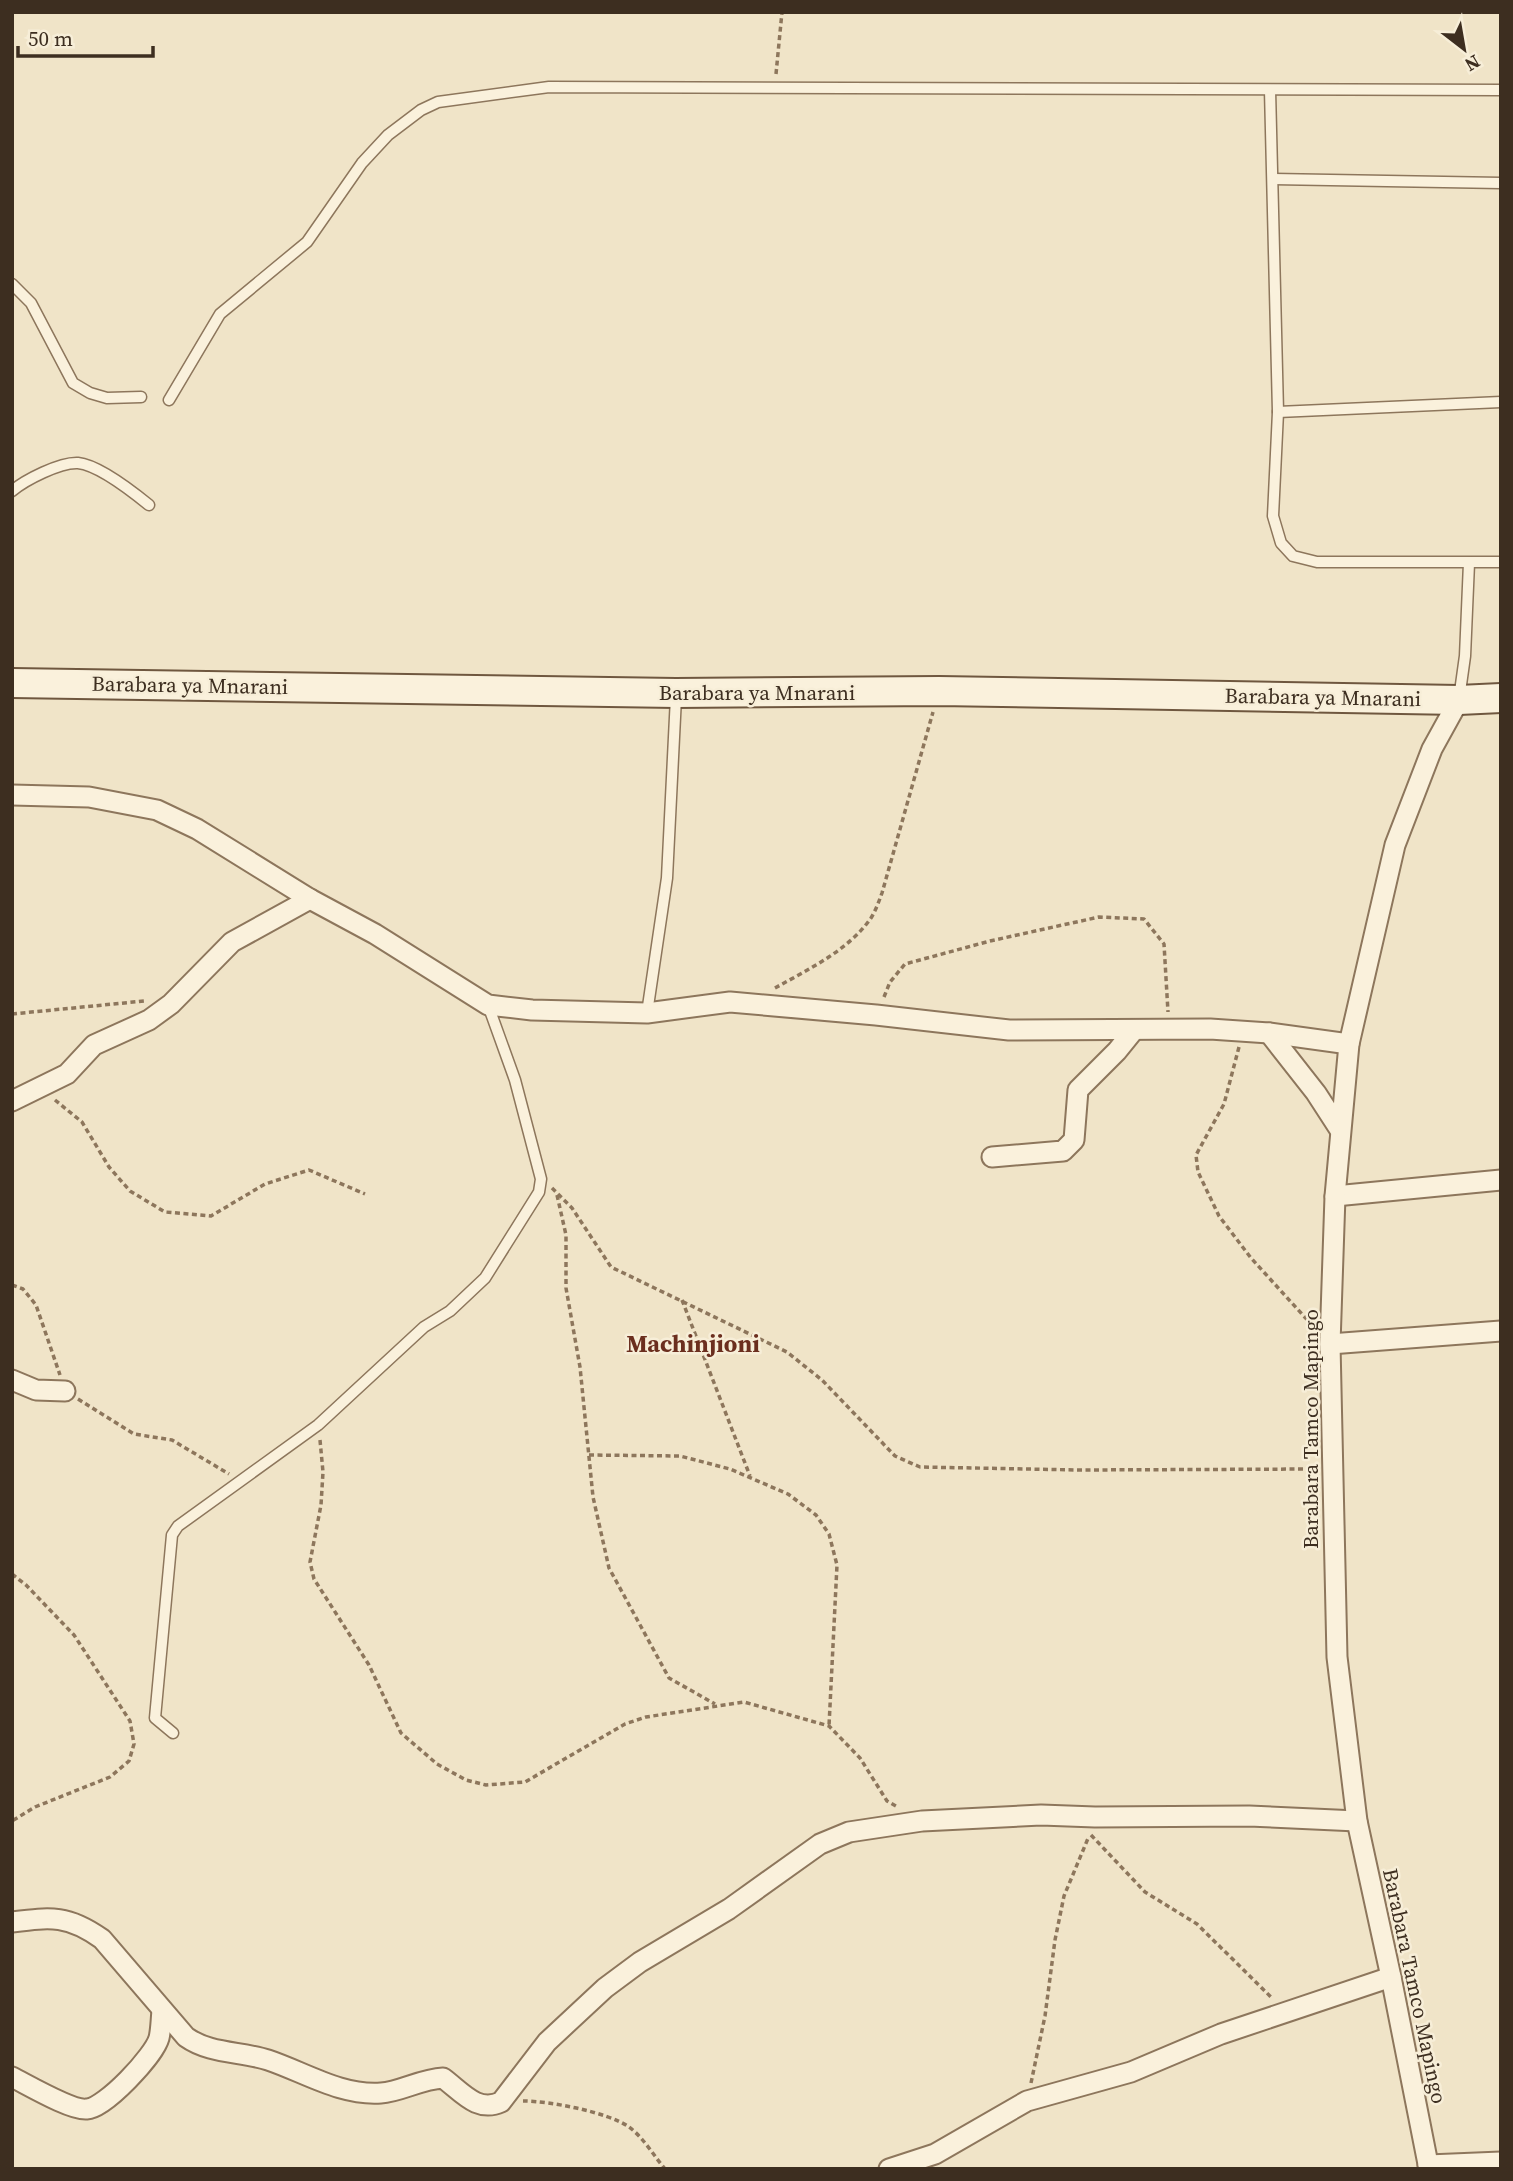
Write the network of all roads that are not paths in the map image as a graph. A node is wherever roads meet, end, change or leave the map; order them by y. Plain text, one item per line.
1 (1269, 90) junction
2 (1501, 90) edge
3 (1273, 179) junction
4 (1501, 183) edge
5 (12, 284) edge
6 (141, 397) dead end
7 (169, 400) dead end
8 (1501, 402) edge
9 (1278, 412) junction
10 (12, 491) edge
11 (149, 505) dead end
12 (1501, 562) edge
13 (1469, 563) junction
14 (12, 683) edge
15 (676, 693) junction
16 (1501, 698) edge
17 (1459, 699) junction
18 (12, 795) edge
19 (310, 899) junction
20 (488, 1005) junction
21 (646, 1013) junction
22 (1134, 1030) junction
23 (1269, 1033) junction
24 (1349, 1044) junction
25 (12, 1101) edge
26 (1340, 1130) junction
27 (992, 1157) dead end
28 (1501, 1180) edge
29 (1335, 1196) junction
30 (1501, 1331) edge
31 (1331, 1344) junction
32 (12, 1380) edge
33 (65, 1391) road end
34 (173, 1733) dead end
35 (1357, 1821) junction
36 (12, 1922) edge
37 (1391, 1977) junction
38 (162, 2011) junction
39 (12, 2077) edge
40 (1501, 2162) edge
41 (1428, 2167) edge
42 (888, 2169) edge

1 - 2 lane
1 - 3 lane
1 - 7 lane
3 - 4 lane
3 - 9 lane
5 - 6 lane
8 - 9 lane
9 - 13 lane
10 - 11 lane
12 - 13 lane
13 - 17 lane
14 - 15 street, Barabara ya Mnarani
15 - 17 street, Barabara ya Mnarani
15 - 21 lane
16 - 17 street, Barabara ya Mnarani
17 - 24 street, Barabara Tamco Mapingo
18 - 19 street
19 - 20 street
19 - 25 street
20 - 21 street
20 - 34 lane
21 - 22 street
22 - 23 street
22 - 27 street
23 - 24 street
23 - 26 street
24 - 26 street, Barabara Tamco Mapingo
26 - 29 street, Barabara Tamco Mapingo
28 - 29 street
29 - 31 street, Barabara Tamco Mapingo
30 - 31 street
31 - 35 street, Barabara Tamco Mapingo
32 - 33 street
35 - 37 street, Barabara Tamco Mapingo
35 - 38 street
36 - 38 street
37 - 41 street, Barabara Tamco Mapingo
37 - 42 street
38 - 39 street
40 - 41 street

